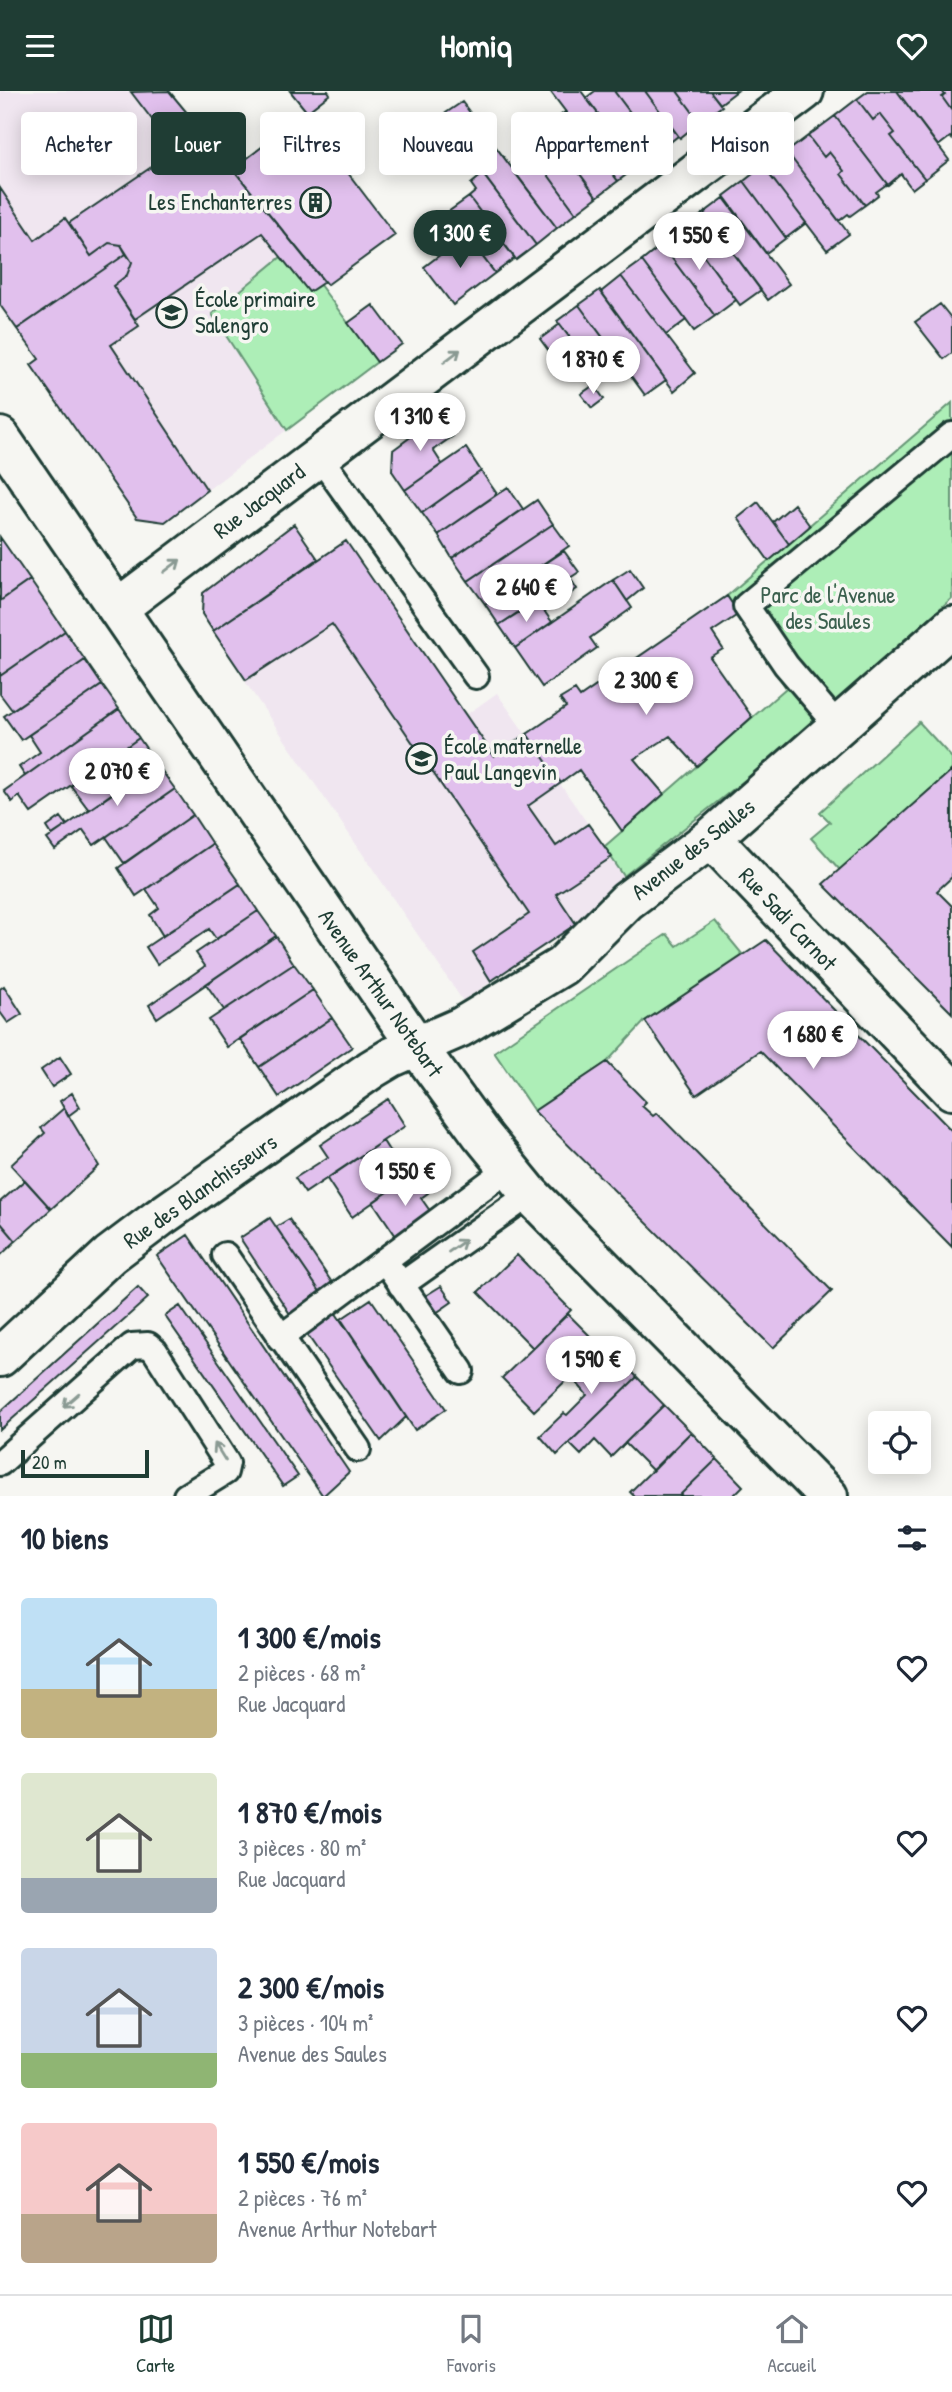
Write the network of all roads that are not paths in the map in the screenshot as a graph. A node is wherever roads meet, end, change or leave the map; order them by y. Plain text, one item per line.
1 (804, 91) edge
2 (952, 435) edge
3 (0, 437) edge
4 (319, 456) junction
5 (118, 608) junction
6 (952, 626) edge
7 (476, 676) dead end
8 (839, 727) junction
9 (711, 838) junction
10 (416, 1045) junction
11 (952, 1090) edge
12 (520, 1181) junction
13 (225, 1255) dead end
14 (386, 1262) junction
15 (401, 1285) junction
16 (281, 1338) junction
17 (0, 1357) edge
18 (461, 1371) dead end
19 (358, 1449) dead end
20 (0, 1463) edge
21 (186, 1496) edge
22 (828, 1496) edge

4 -> 1 street, Rue Jacquard
2 - 8 lane
3 - 5 street, Avenue Arthur Notebart
5 -> 4 street, Rue Jacquard
4 - 7 lane
5 - 10 street, Avenue Arthur Notebart
6 - 8 street, Avenue des Saules
8 - 9 street, Avenue des Saules
9 - 10 street, Avenue des Saules
9 - 11 street, Rue Sadi Carnot
10 - 12 street, Avenue Arthur Notebart
10 - 17 street, Rue des Blanchisseurs
12 - 14 lane
15 -> 12 lane
12 - 22 street, Avenue Arthur Notebart
13 - 16 lane
14 - 15 lane
14 - 16 lane
15 - 18 lane
16 - 19 lane
21 -> 20 lane

